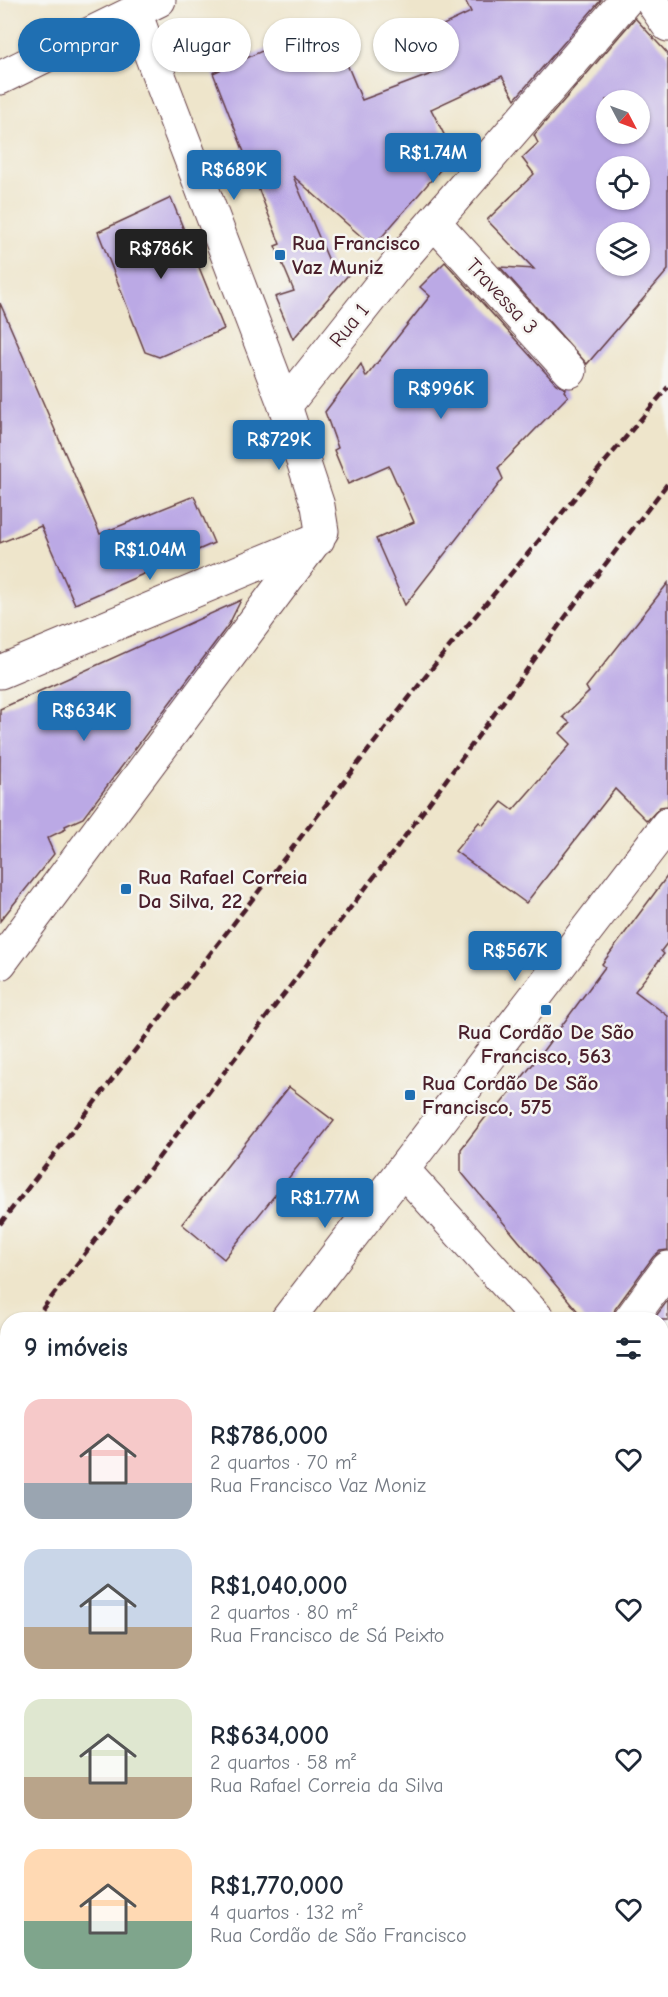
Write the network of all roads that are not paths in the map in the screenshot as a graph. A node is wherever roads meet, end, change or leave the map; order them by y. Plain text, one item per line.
1 (626, 0) edge
2 (651, 0) edge
3 (142, 4) edge
4 (668, 25) edge
5 (0, 78) edge
6 (434, 222) junction
7 (570, 371) dead end
8 (285, 406) junction
9 (319, 538) junction
10 (0, 672) edge
11 (668, 824) edge
12 (0, 963) edge
13 (403, 1170) junction
14 (668, 1268) edge
15 (292, 1312) edge
16 (532, 1312) edge
17 (636, 1312) edge

1 - 6 street, Rua 1
2 - 4 street
3 - 5 street
3 - 8 street
6 - 7 street, Travessa 3
6 - 8 street, Rua 1
8 - 9 street
9 - 10 street
9 - 12 street
11 - 13 street
13 - 15 street
13 - 16 street
14 - 17 street

